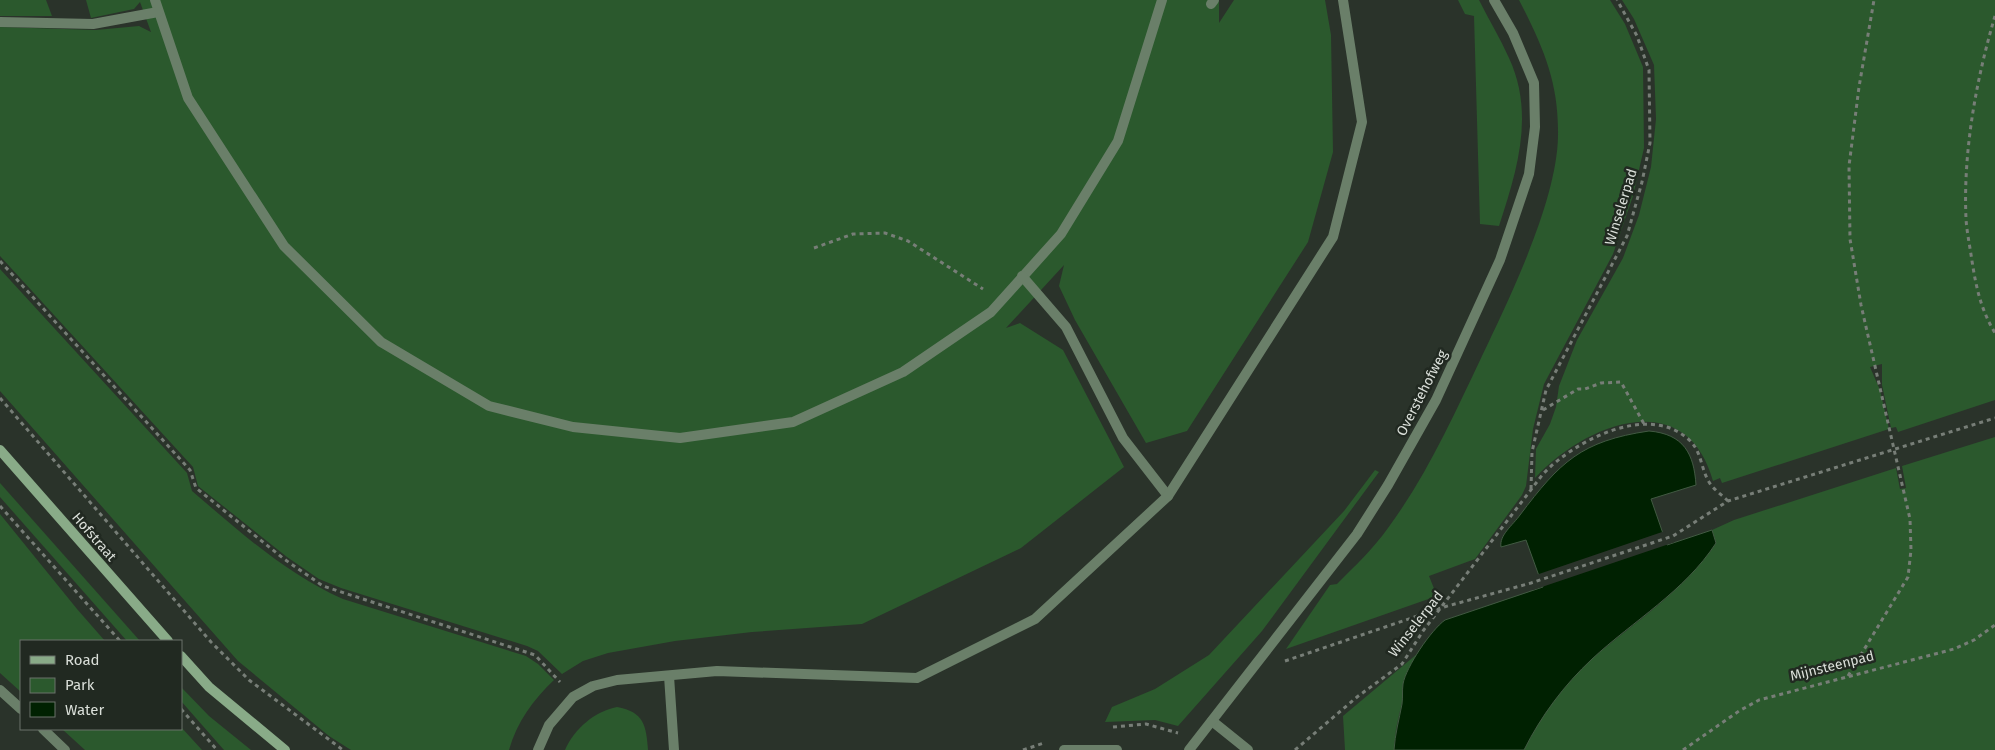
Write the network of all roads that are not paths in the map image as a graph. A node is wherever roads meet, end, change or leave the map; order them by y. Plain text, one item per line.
1 (155, 0) edge
2 (1162, 0) edge
3 (1343, 0) edge
4 (1494, 0) edge
5 (158, 12) junction
6 (0, 22) edge
7 (1022, 276) junction
8 (0, 450) edge
9 (1168, 496) junction
10 (167, 640) edge
11 (182, 657) edge
12 (669, 676) junction
13 (0, 690) edge
14 (20, 708) edge
15 (1212, 721) junction
16 (44, 730) edge
17 (65, 750) edge
18 (285, 750) edge
19 (538, 750) edge
20 (674, 750) edge
21 (1064, 750) edge
22 (1117, 750) edge
23 (1189, 750) edge
24 (1248, 750) edge

1 - 5 street
2 - 7 street
3 - 9 street
4 - 15 street, Overstehofweg
5 - 6 street
5 - 7 street
7 - 9 street
8 - 10 main road, Hofstraat
9 - 12 street
11 - 18 main road
12 - 19 street
12 - 20 street
13 - 14 street
15 - 23 street, Overstehofweg
15 - 24 street
16 - 17 street
21 - 22 street

